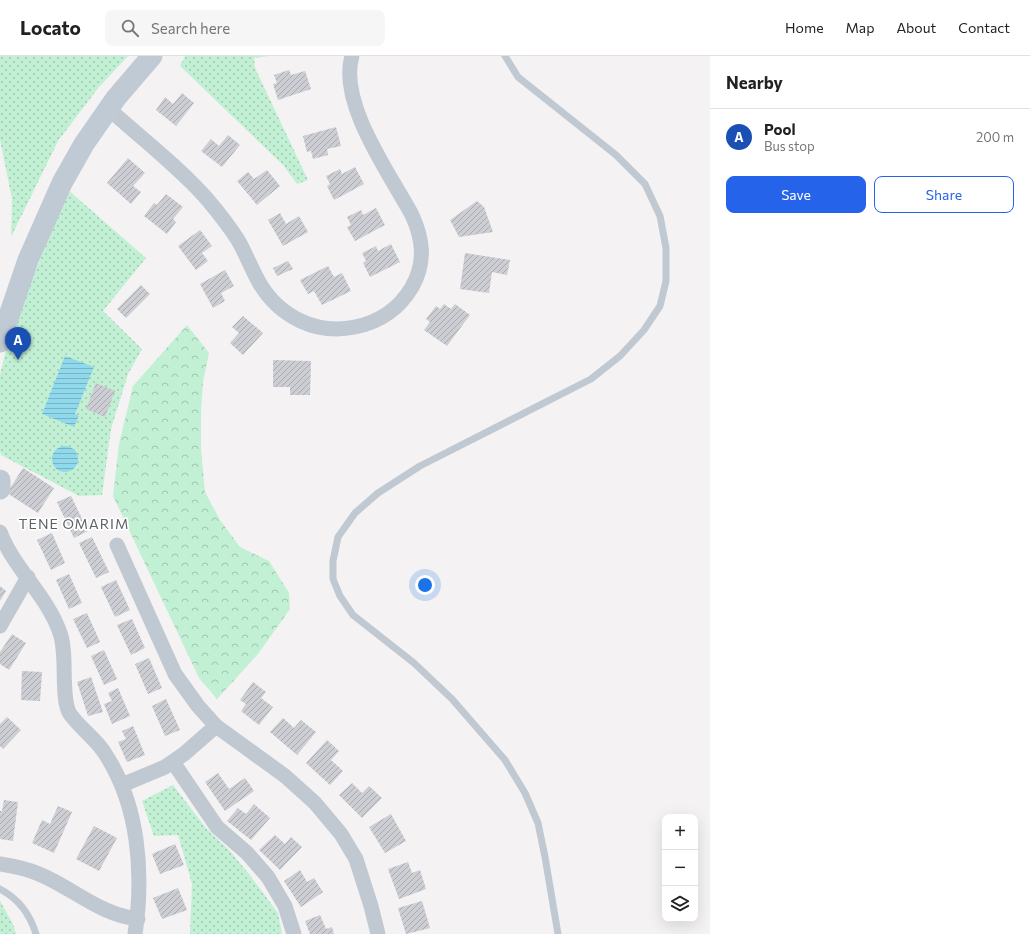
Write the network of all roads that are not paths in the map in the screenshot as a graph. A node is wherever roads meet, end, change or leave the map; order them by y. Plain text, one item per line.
1 (152, 56) edge
2 (352, 56) edge
3 (505, 56) edge
4 (109, 109) junction
5 (0, 342) edge
6 (0, 480) edge
7 (0, 489) edge
8 (0, 532) edge
9 (3, 543) edge
10 (117, 545) dead end
11 (28, 577) junction
12 (0, 626) edge
13 (216, 726) junction
14 (172, 762) junction
15 (122, 785) junction
16 (0, 864) edge
17 (0, 889) edge
18 (136, 927) edge
19 (36, 934) edge
20 (294, 934) edge
21 (378, 934) edge
22 (558, 934) edge

1 - 4 street
2 - 4 street
3 - 22 lane
4 - 5 street
6 - 7 street
8 - 9 street
9 - 11 street
10 - 13 street
11 - 12 street
11 - 15 street
13 - 14 street
13 - 21 street
14 - 15 street
14 - 20 street
15 - 18 street
16 - 18 street
17 - 19 lane

